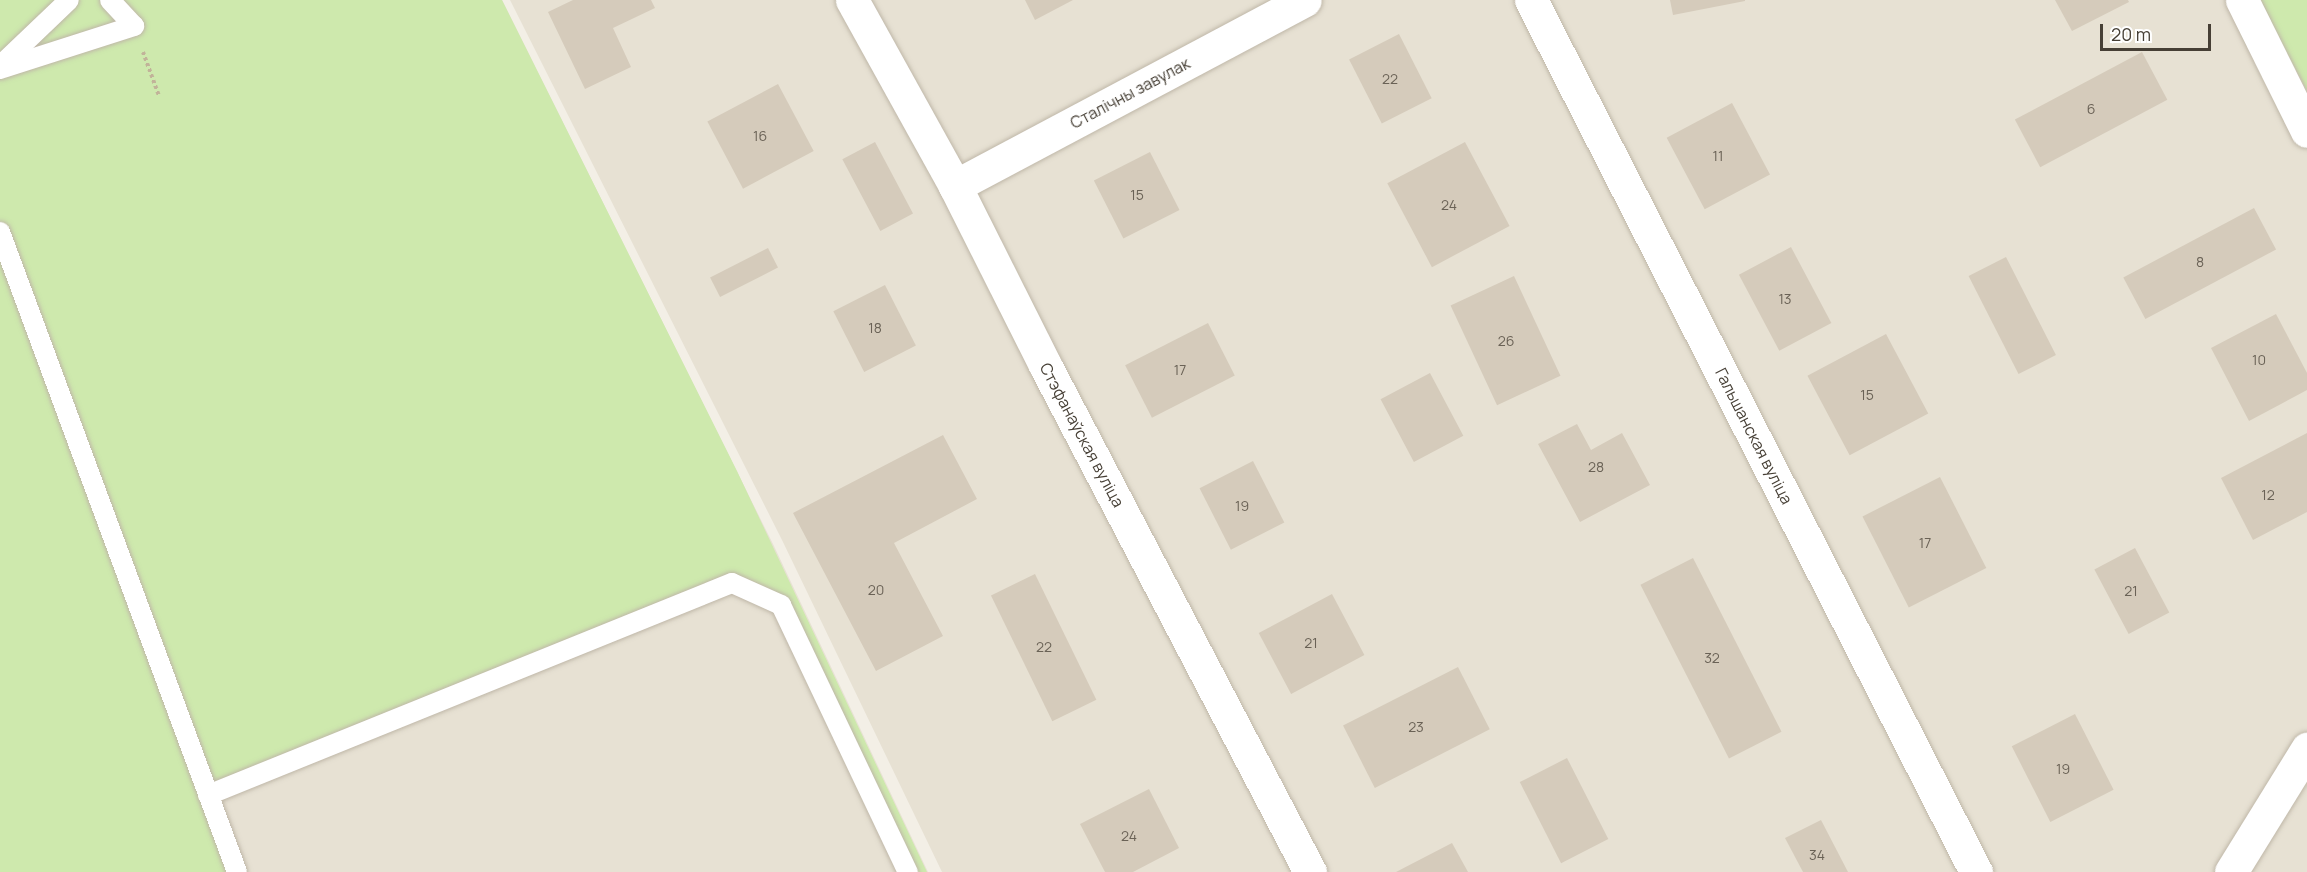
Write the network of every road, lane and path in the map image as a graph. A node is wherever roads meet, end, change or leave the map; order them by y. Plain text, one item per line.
1 (69, 0) edge
2 (110, 0) edge
3 (852, 0) edge
4 (1305, 0) edge
5 (1531, 0) edge
6 (2242, 0) edge
7 (134, 26) junction
8 (0, 68) edge
9 (159, 96) dead end
10 (2307, 131) edge
11 (955, 186) junction
12 (0, 232) edge
13 (2307, 749) edge
14 (208, 795) junction
15 (237, 872) edge
16 (908, 872) edge
17 (1310, 872) edge
18 (1976, 872) edge
19 (2231, 872) edge

1 - 8 lane
2 - 7 lane
3 - 11 street, Стэфанаўская вуліца
4 - 11 street, Сталічны завулак
5 - 18 street, Гальшанская вуліца
6 - 10 street
7 - 8 lane
7 - 9 path
11 - 17 street, Стэфанаўская вуліца
12 - 14 lane
13 - 19 street
14 - 15 lane
14 - 16 lane

